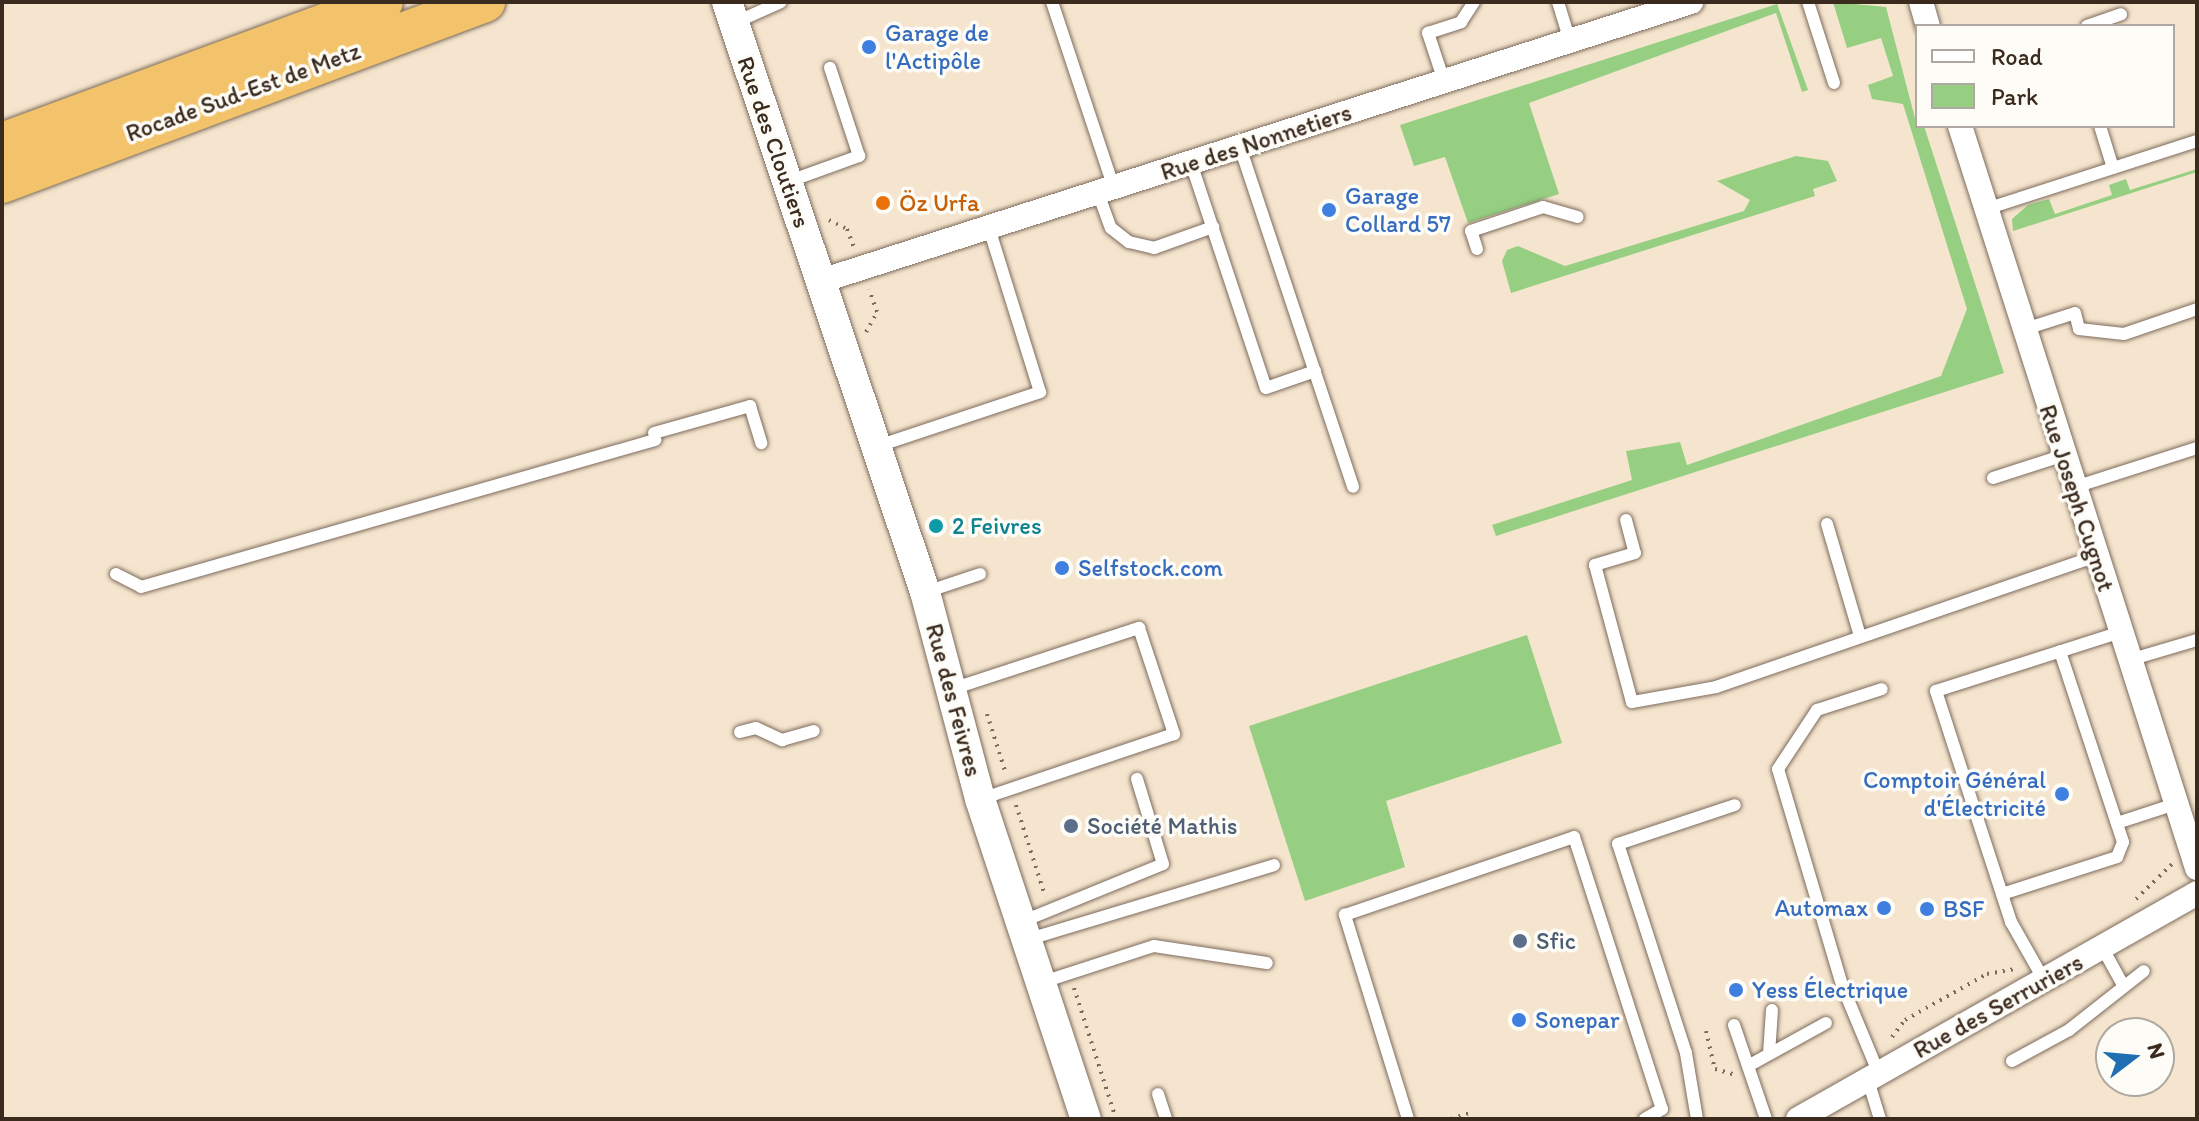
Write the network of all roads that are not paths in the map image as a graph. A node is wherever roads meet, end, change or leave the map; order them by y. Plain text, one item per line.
1 (383, 2) edge
2 (485, 2) edge
3 (781, 2) edge
4 (1052, 2) edge
5 (1474, 2) edge
6 (1558, 2) edge
7 (1691, 2) edge
8 (1808, 2) edge
9 (1921, 2) edge
10 (730, 12) edge
11 (2121, 14) dead end
12 (1927, 24) edge
13 (2093, 24) edge
14 (1570, 41) junction
15 (830, 68) dead end
16 (1444, 81) junction
17 (1834, 83) dead end
18 (1961, 128) edge
19 (2101, 128) edge
20 (2197, 141) edge
21 (2, 143) edge
22 (1240, 147) junction
23 (1191, 163) junction
24 (2113, 168) junction
25 (787, 182) junction
26 (2, 183) edge
27 (1106, 190) junction
28 (1986, 209) junction
29 (1578, 217) dead end
30 (1213, 227) junction
31 (989, 228) junction
32 (1477, 249) dead end
33 (821, 281) junction
34 (2197, 309) edge
35 (2025, 329) junction
36 (1315, 371) junction
37 (761, 443) dead end
38 (878, 446) junction
39 (2197, 448) edge
40 (2064, 455) junction
41 (1993, 478) dead end
42 (1353, 487) dead end
43 (2075, 487) junction
44 (1626, 520) dead end
45 (1827, 524) dead end
46 (2097, 556) junction
47 (116, 574) dead end
48 (980, 574) dead end
49 (925, 592) junction
50 (2121, 632) junction
51 (1860, 636) junction
52 (2197, 640) edge
53 (2060, 651) junction
54 (2129, 660) junction
55 (955, 688) junction
56 (1882, 689) dead end
57 (814, 731) dead end
58 (740, 732) dead end
59 (1137, 779) dead end
60 (980, 799) junction
61 (2175, 804) junction
62 (1735, 805) dead end
63 (2117, 823) junction
64 (2194, 860) edge
65 (1274, 865) dead end
66 (2197, 893) edge
67 (2002, 894) junction
68 (1023, 931) junction
69 (2102, 947) junction
70 (1267, 963) dead end
71 (2039, 971) junction
72 (2144, 971) dead end
73 (1040, 983) junction
74 (2123, 985) junction
75 (1772, 1010) dead end
76 (1826, 1023) dead end
77 (1734, 1025) dead end
78 (1769, 1054) junction
79 (2012, 1061) dead end
80 (1872, 1069) junction
81 (1749, 1070) junction
82 (1158, 1094) dead end
83 (1086, 1119) edge
84 (1166, 1119) edge
85 (1408, 1119) edge
86 (1645, 1119) edge
87 (1697, 1119) edge
88 (1766, 1119) edge
89 (1798, 1119) edge
90 (1880, 1119) edge

1 - 21 highway, Rocade Sud-Est de Metz
2 - 26 highway, Rocade Sud-Est de Metz
3 - 10 lane
4 - 27 lane
5 - 16 lane
6 - 14 lane
7 - 14 street, Rue des Nonnetiers
8 - 17 lane
9 - 12 street
10 - 25 street, Rue des Cloutiers
11 - 13 lane
14 - 16 street, Rue des Nonnetiers
15 - 25 lane
16 - 22 street, Rue des Nonnetiers
18 - 28 street, Rue Joseph Cugnot
19 - 24 lane
20 - 24 lane
22 - 23 street, Rue des Nonnetiers
22 - 36 lane
23 - 27 street, Rue des Nonnetiers
23 - 30 lane
24 - 28 lane
25 - 33 street, Rue des Cloutiers
27 - 30 lane
27 - 31 street, Rue des Nonnetiers
28 - 35 street, Rue Joseph Cugnot
29 - 32 lane
30 - 36 lane
31 - 33 street, Rue des Nonnetiers
31 - 38 lane
33 - 38 street, Rue des Feivres
34 - 35 lane
35 - 40 street, Rue Joseph Cugnot
36 - 42 lane
37 - 47 lane
38 - 49 street, Rue des Feivres
39 - 43 lane
40 - 41 lane
40 - 43 street, Rue Joseph Cugnot
43 - 46 street, Rue Joseph Cugnot
44 - 51 lane
45 - 51 lane
46 - 50 street, Rue Joseph Cugnot
46 - 51 lane
48 - 49 lane
49 - 55 street, Rue des Feivres
50 - 53 lane
50 - 54 street, Rue Joseph Cugnot
52 - 54 lane
53 - 63 lane
53 - 67 lane
54 - 61 street, Rue Joseph Cugnot
55 - 60 street, Rue des Feivres
55 - 60 lane
56 - 80 lane
57 - 58 lane
59 - 68 lane
60 - 68 street, Rue des Feivres
61 - 63 lane
61 - 64 street, Rue Joseph Cugnot
62 - 87 lane
63 - 67 lane
65 - 68 lane
66 - 69 street, Rue des Serruriers
67 - 71 lane
68 - 73 street, Rue des Feivres
69 - 71 street, Rue des Serruriers
69 - 74 lane
70 - 73 lane
71 - 80 street, Rue des Serruriers
72 - 74 lane
73 - 83 street, Rue des Feivres
74 - 79 lane
75 - 78 lane
76 - 78 lane
77 - 81 lane
78 - 81 lane
80 - 89 street, Rue des Serruriers
80 - 90 lane
81 - 88 lane
82 - 84 lane
85 - 86 lane

